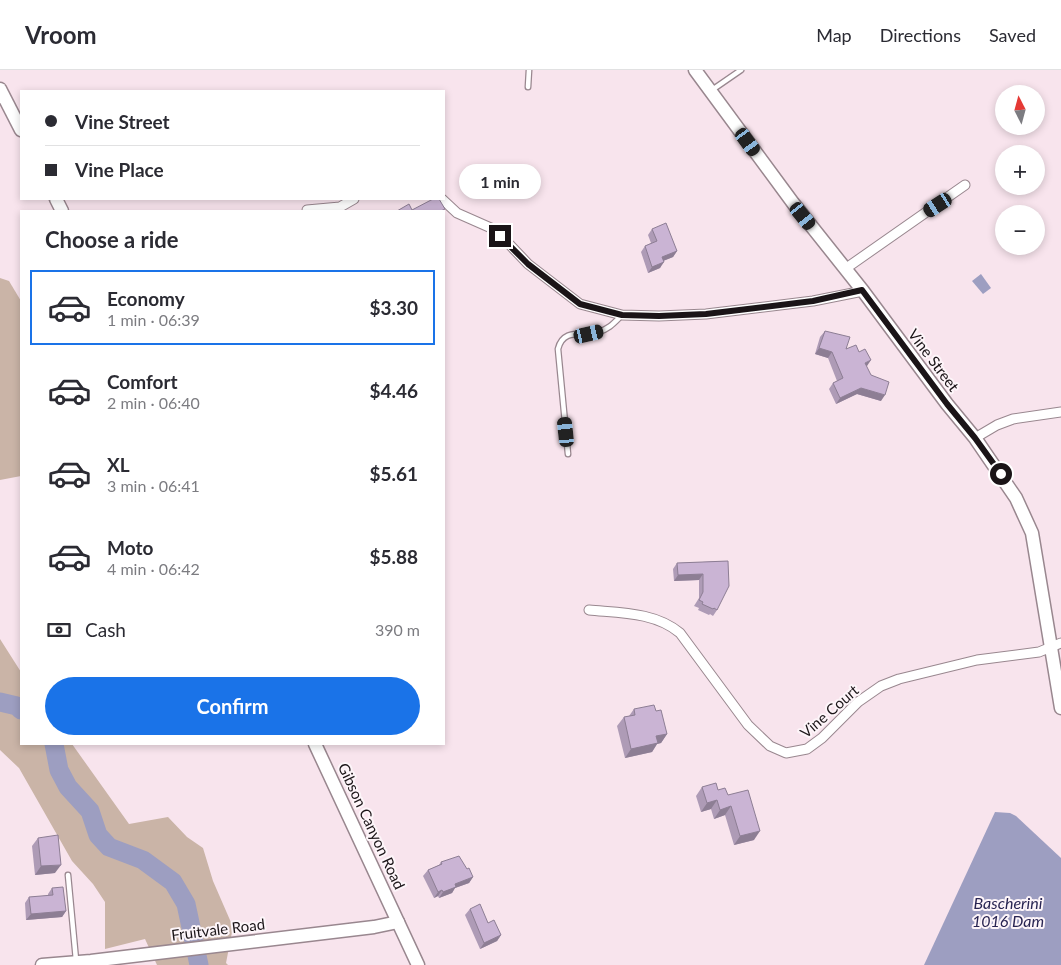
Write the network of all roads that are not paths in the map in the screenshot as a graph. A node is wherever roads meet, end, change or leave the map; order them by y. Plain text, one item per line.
1 (529, 70) edge
2 (695, 70) edge
3 (740, 70) edge
4 (528, 87) dead end
5 (0, 89) edge
6 (711, 91) junction
7 (20, 128) edge
8 (965, 185) dead end
9 (352, 200) edge
10 (443, 200) edge
11 (307, 210) dead end
12 (846, 269) junction
13 (862, 290) junction
14 (622, 315) junction
15 (1061, 412) edge
16 (975, 438) junction
17 (568, 454) dead end
18 (589, 610) dead end
19 (1056, 646) edge
20 (1061, 708) edge
21 (315, 745) edge
22 (68, 874) dead end
23 (398, 922) junction
24 (76, 962) junction
25 (92, 963) edge
26 (42, 965) edge
27 (418, 965) edge

1 - 4 lane
2 - 6 street, Vine Street
3 - 6 lane
5 - 7 street
6 - 12 street, Vine Street
8 - 12 street
9 - 11 street
10 - 14 street
12 - 13 street, Vine Street
13 - 14 street
13 - 16 street, Vine Street
14 - 17 lane
15 - 16 street
16 - 19 street, Vine Street
18 - 19 street, Vine Court
19 - 20 street, Vine Street
21 - 23 street, Gibson Canyon Road
22 - 24 lane
23 - 25 street, Fruitvale Road
23 - 27 street, Gibson Canyon Road
24 - 25 street, Fruitvale Road
24 - 26 street, Fruitvale Road

